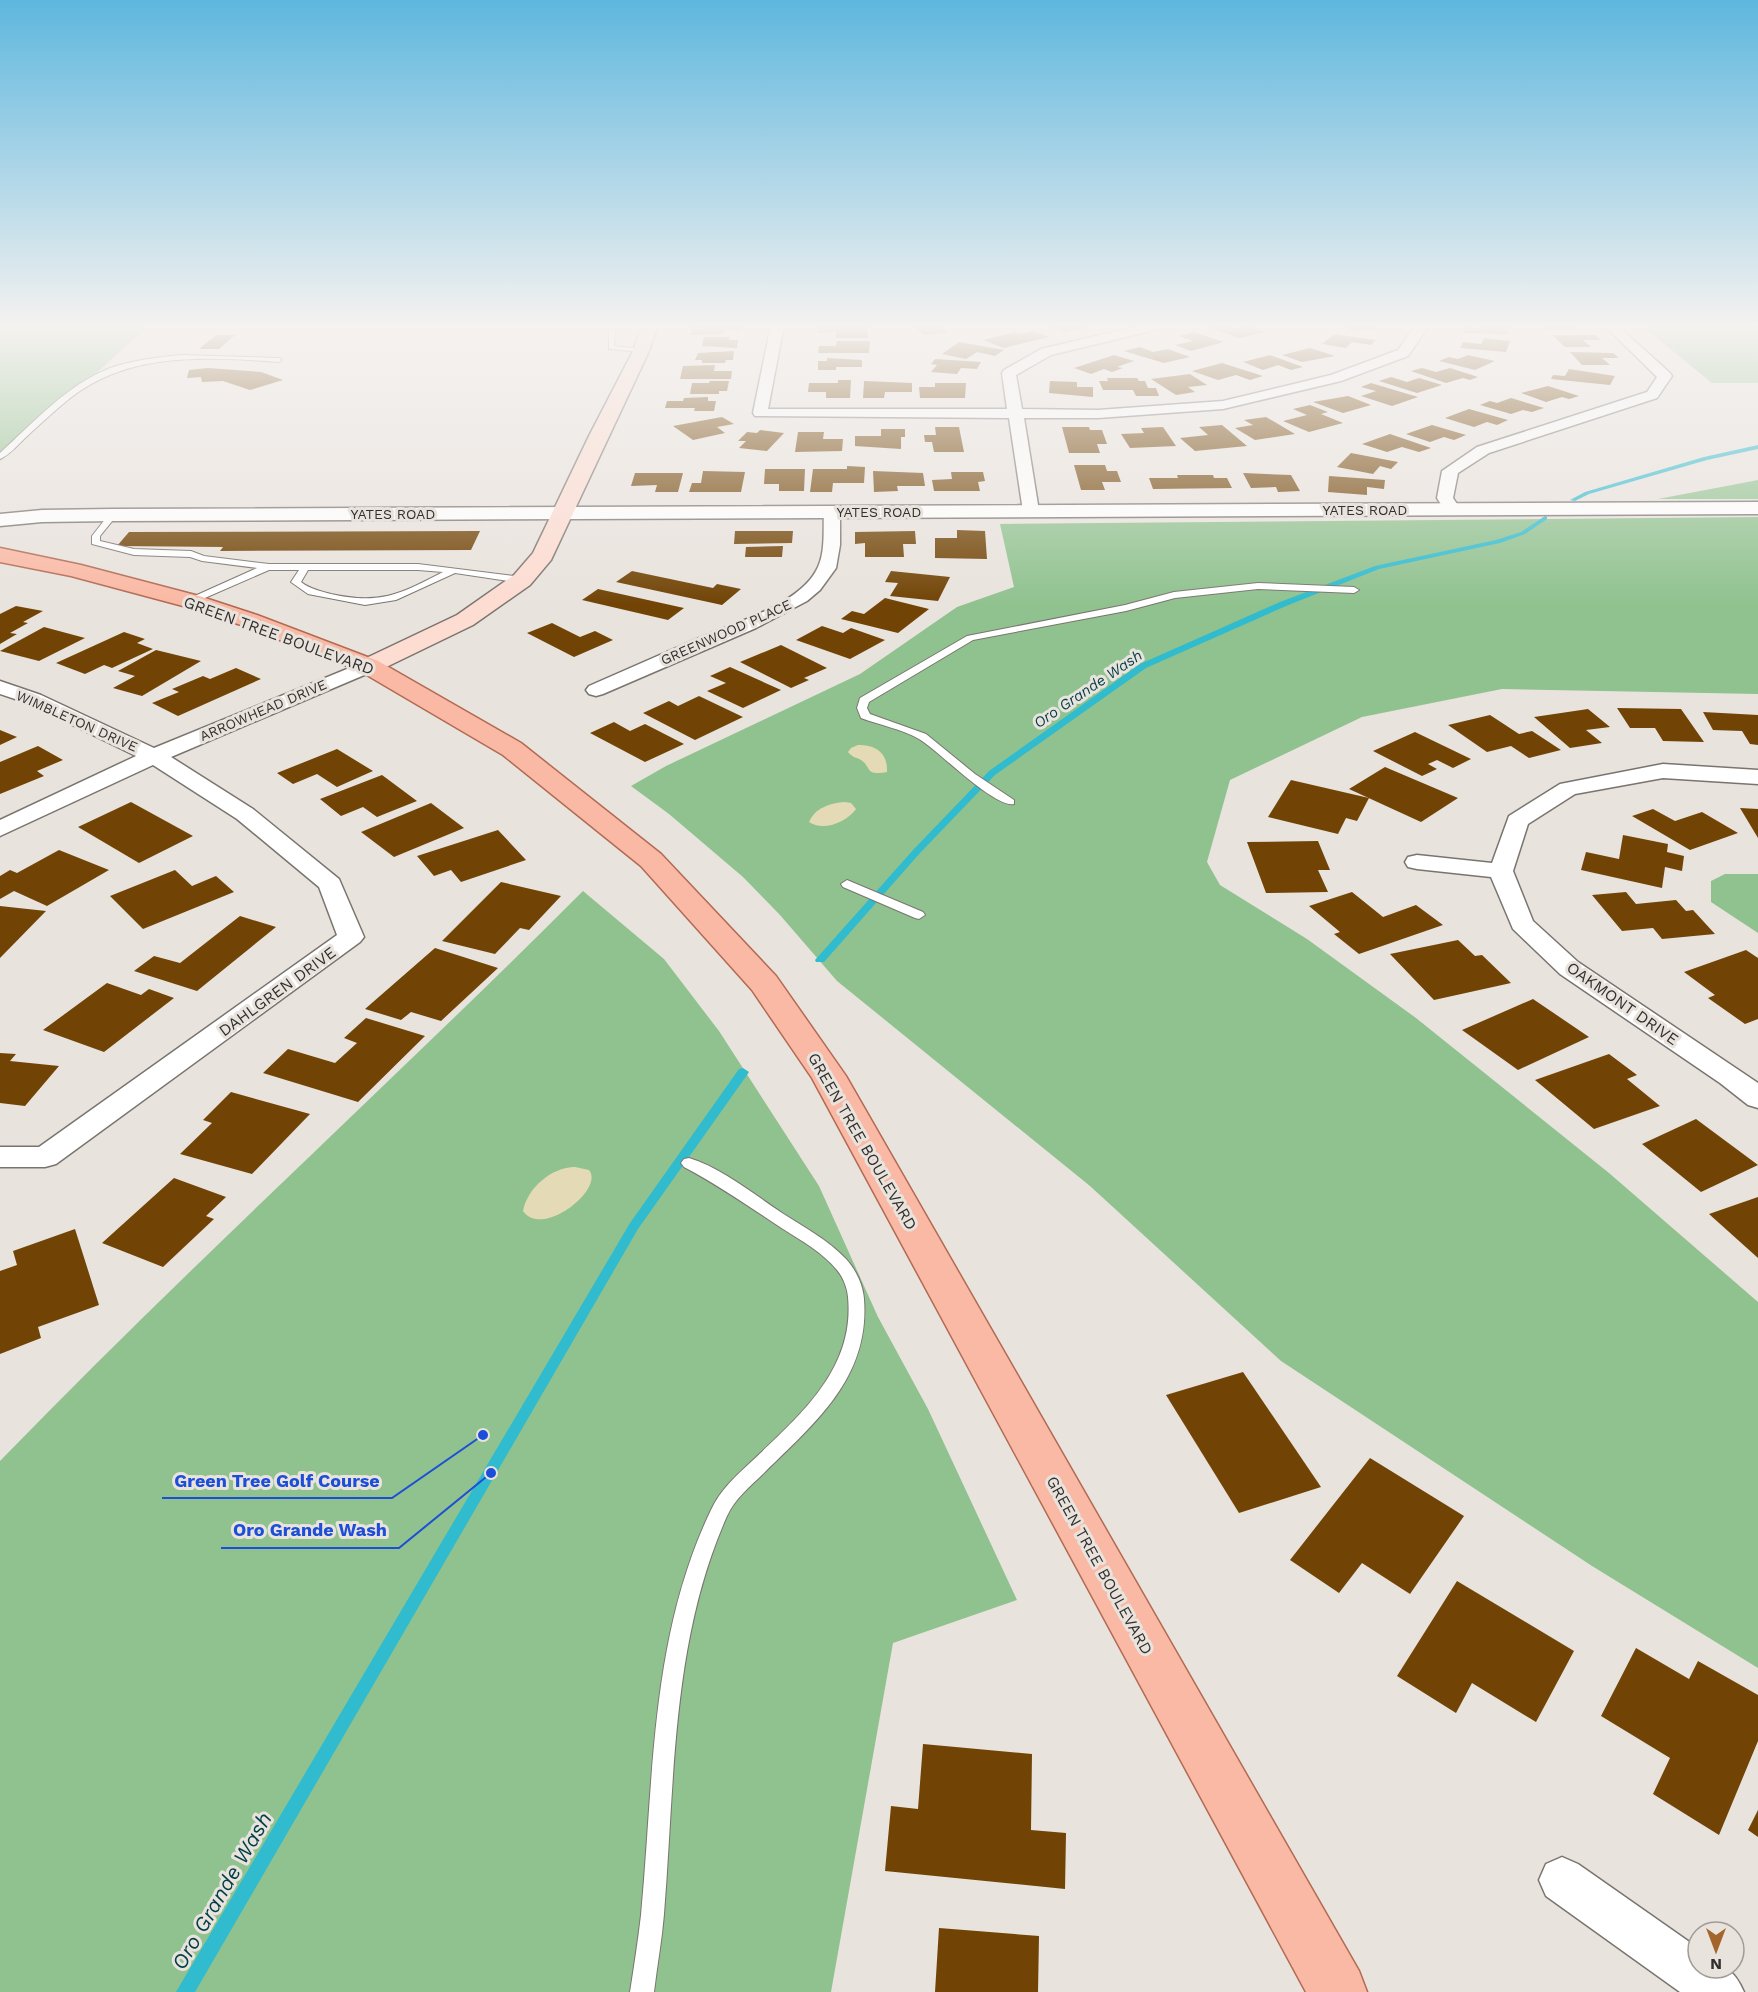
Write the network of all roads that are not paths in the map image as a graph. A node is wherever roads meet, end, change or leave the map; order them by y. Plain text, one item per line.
1 (45, 418) edge
2 (608, 418) edge
3 (1015, 418) edge
4 (1581, 418) edge
5 (0, 457) edge
6 (1758, 508) edge
7 (1454, 510) junction
8 (1030, 511) junction
9 (832, 512) junction
10 (562, 514) junction
11 (113, 515) junction
12 (0, 520) edge
13 (0, 555) edge
14 (306, 566) junction
15 (269, 567) junction
16 (454, 570) junction
17 (522, 580) junction
18 (1354, 590) dead end
19 (191, 601) junction
20 (369, 666) junction
21 (0, 687) edge
22 (596, 690) dead end
23 (154, 756) junction
24 (1758, 777) edge
25 (1010, 802) dead end
26 (0, 829) edge
27 (1417, 862) dead end
28 (1502, 871) junction
29 (847, 884) dead end
30 (919, 915) dead end
31 (1758, 1098) edge
32 (0, 1157) edge
33 (689, 1163) dead end
34 (1562, 1880) dead end
35 (642, 1992) edge
36 (1338, 1992) edge
37 (1719, 1992) edge

1 - 5 lane
2 - 10 main road, ARROWHEAD DRIVE
3 - 8 street
4 - 7 street
6 - 7 street, YATES ROAD
7 - 8 street, YATES ROAD
8 - 9 street, YATES ROAD
9 - 10 street, YATES ROAD
9 - 22 street, GREENWOOD PLACE
10 - 11 street, YATES ROAD
10 - 17 main road, ARROWHEAD DRIVE
11 - 12 street, YATES ROAD
11 - 15 lane
13 - 19 main road, GREEN TREE BOULEVARD
14 - 15 lane
14 - 16 lane
14 - 16 lane
15 - 19 lane
16 - 17 lane
17 - 20 main road, ARROWHEAD DRIVE
18 - 25 lane
19 - 20 main road, GREEN TREE BOULEVARD
20 - 23 street, ARROWHEAD DRIVE
20 - 36 main road, GREEN TREE BOULEVARD
21 - 23 street, WIMBLETON DRIVE
23 - 26 street, ARROWHEAD DRIVE
23 - 32 street, DAHLGREN DRIVE
24 - 28 street
27 - 28 street
28 - 31 street, OAKMONT DRIVE
29 - 30 lane
33 - 35 lane
34 - 37 street

